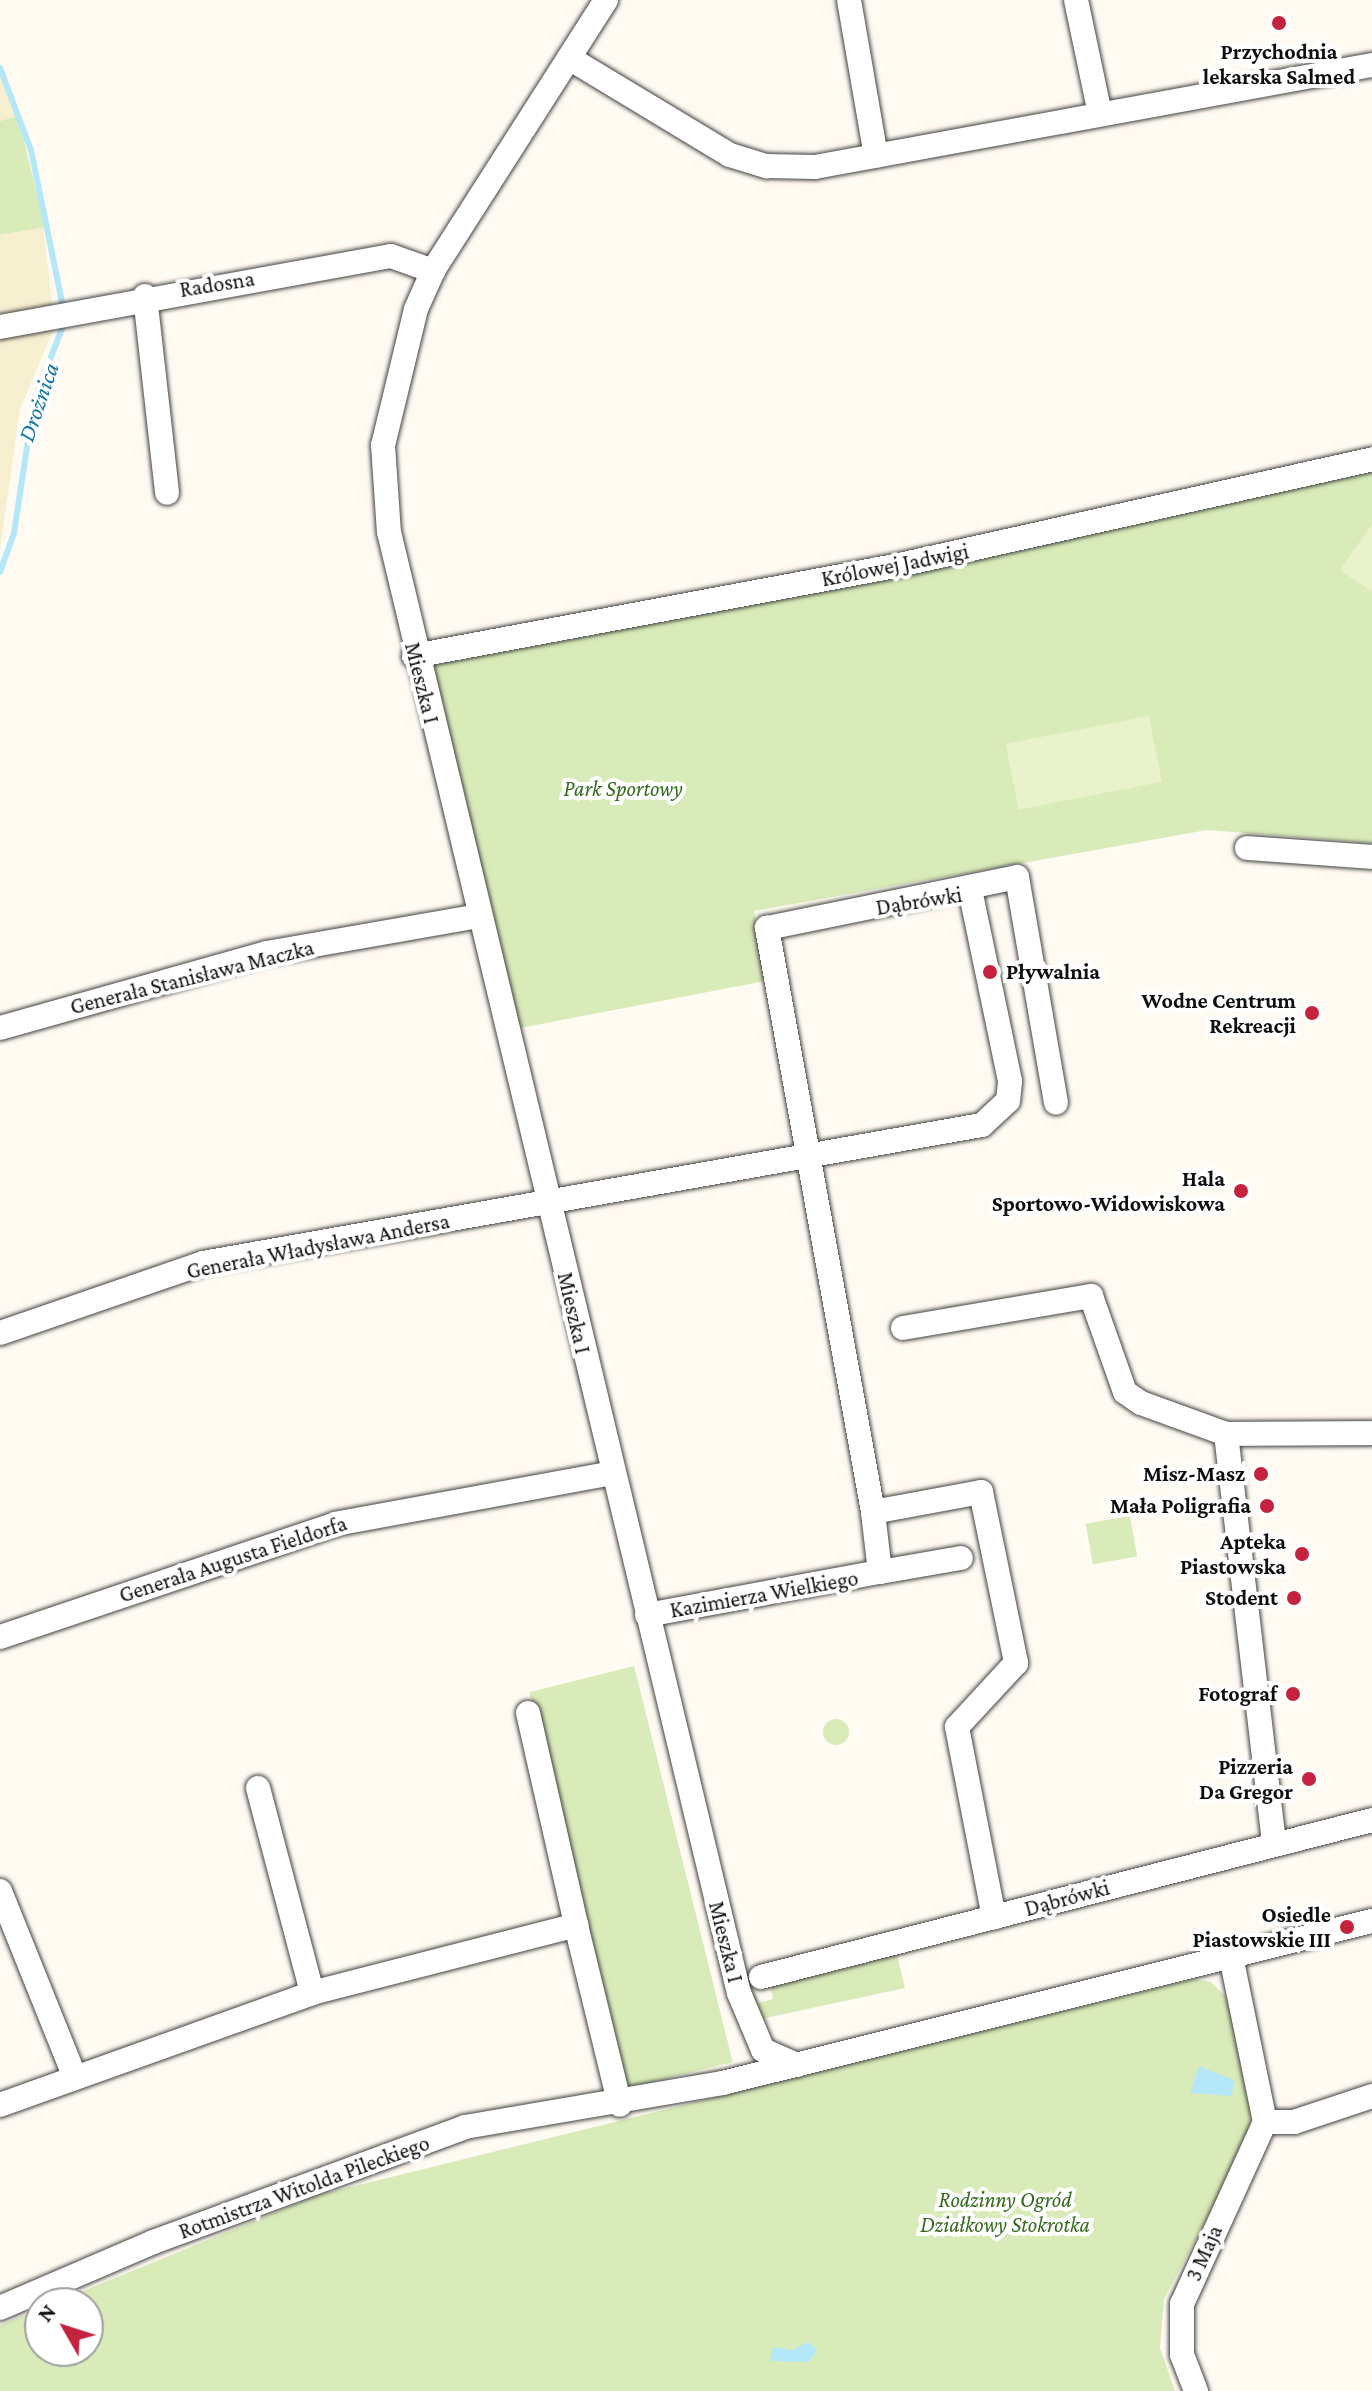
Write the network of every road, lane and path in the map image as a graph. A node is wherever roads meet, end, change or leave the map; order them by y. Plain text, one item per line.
1 (606, 0) edge
2 (849, 0) edge
3 (1076, 0) edge
4 (569, 58) junction
5 (1372, 65) edge
6 (1100, 114) junction
7 (876, 156) junction
8 (433, 271) junction
9 (145, 296) junction
10 (0, 327) edge
11 (1372, 459) edge
12 (167, 493) dead end
13 (414, 656) junction
14 (1247, 848) dead end
15 (1372, 857) edge
16 (970, 889) junction
17 (480, 916) junction
18 (0, 1028) edge
19 (1056, 1103) dead end
20 (807, 1155) junction
21 (549, 1202) junction
22 (903, 1328) dead end
23 (0, 1333) edge
24 (1372, 1433) edge
25 (1226, 1434) junction
26 (613, 1473) junction
27 (873, 1512) junction
28 (961, 1558) dead end
29 (880, 1572) junction
30 (647, 1615) junction
31 (0, 1637) edge
32 (528, 1713) dead end
33 (258, 1788) dead end
34 (1372, 1820) edge
35 (1274, 1844) junction
36 (0, 1891) edge
37 (994, 1917) junction
38 (1372, 1921) edge
39 (576, 1925) junction
40 (1231, 1957) junction
41 (761, 1977) dead end
42 (312, 1993) junction
43 (797, 2065) junction
44 (73, 2073) junction
45 (1372, 2096) edge
46 (0, 2105) edge
47 (620, 2105) junction
48 (1265, 2122) junction
49 (0, 2308) edge
50 (1196, 2391) edge

1 - 4 street, Mieszka I
2 - 7 street
3 - 6 street
4 - 7 street
4 - 8 street, Mieszka I
5 - 6 street
6 - 7 street
8 - 9 street, Radosna
8 - 13 street, Mieszka I
9 - 10 street, Radosna
9 - 12 street
11 - 13 street, Królowej Jadwigi
13 - 17 street, Mieszka I
14 - 15 street
16 - 19 street
16 - 20 street, Dąbrówki
16 - 20 street, Dąbrówki
17 - 18 street, Generała Stanisława Maczka
17 - 21 street, Mieszka I
20 - 21 street, Dąbrówki
20 - 27 street, Kazimierza Wielkiego
21 - 23 street, Generała Władysława Andersa
21 - 26 street, Mieszka I
22 - 25 street
24 - 25 street
25 - 35 street
26 - 30 street, Mieszka I
26 - 31 street, Generała Augusta Fieldorfa
27 - 29 street, Kazimierza Wielkiego
27 - 37 street
28 - 29 street, Kazimierza Wielkiego
29 - 30 street, Kazimierza Wielkiego
30 - 43 street, Mieszka I
32 - 39 street
33 - 42 street
34 - 35 street, Dąbrówki
35 - 37 street, Dąbrówki
36 - 44 street
37 - 41 street, Dąbrówki
38 - 40 street
39 - 42 street
39 - 47 street
40 - 43 street
40 - 48 street
42 - 44 street
43 - 47 street, Rotmistrza Witolda Pileckiego
44 - 46 street
45 - 48 street
47 - 49 street, Rotmistrza Witolda Pileckiego
48 - 50 street, 3 Maja

